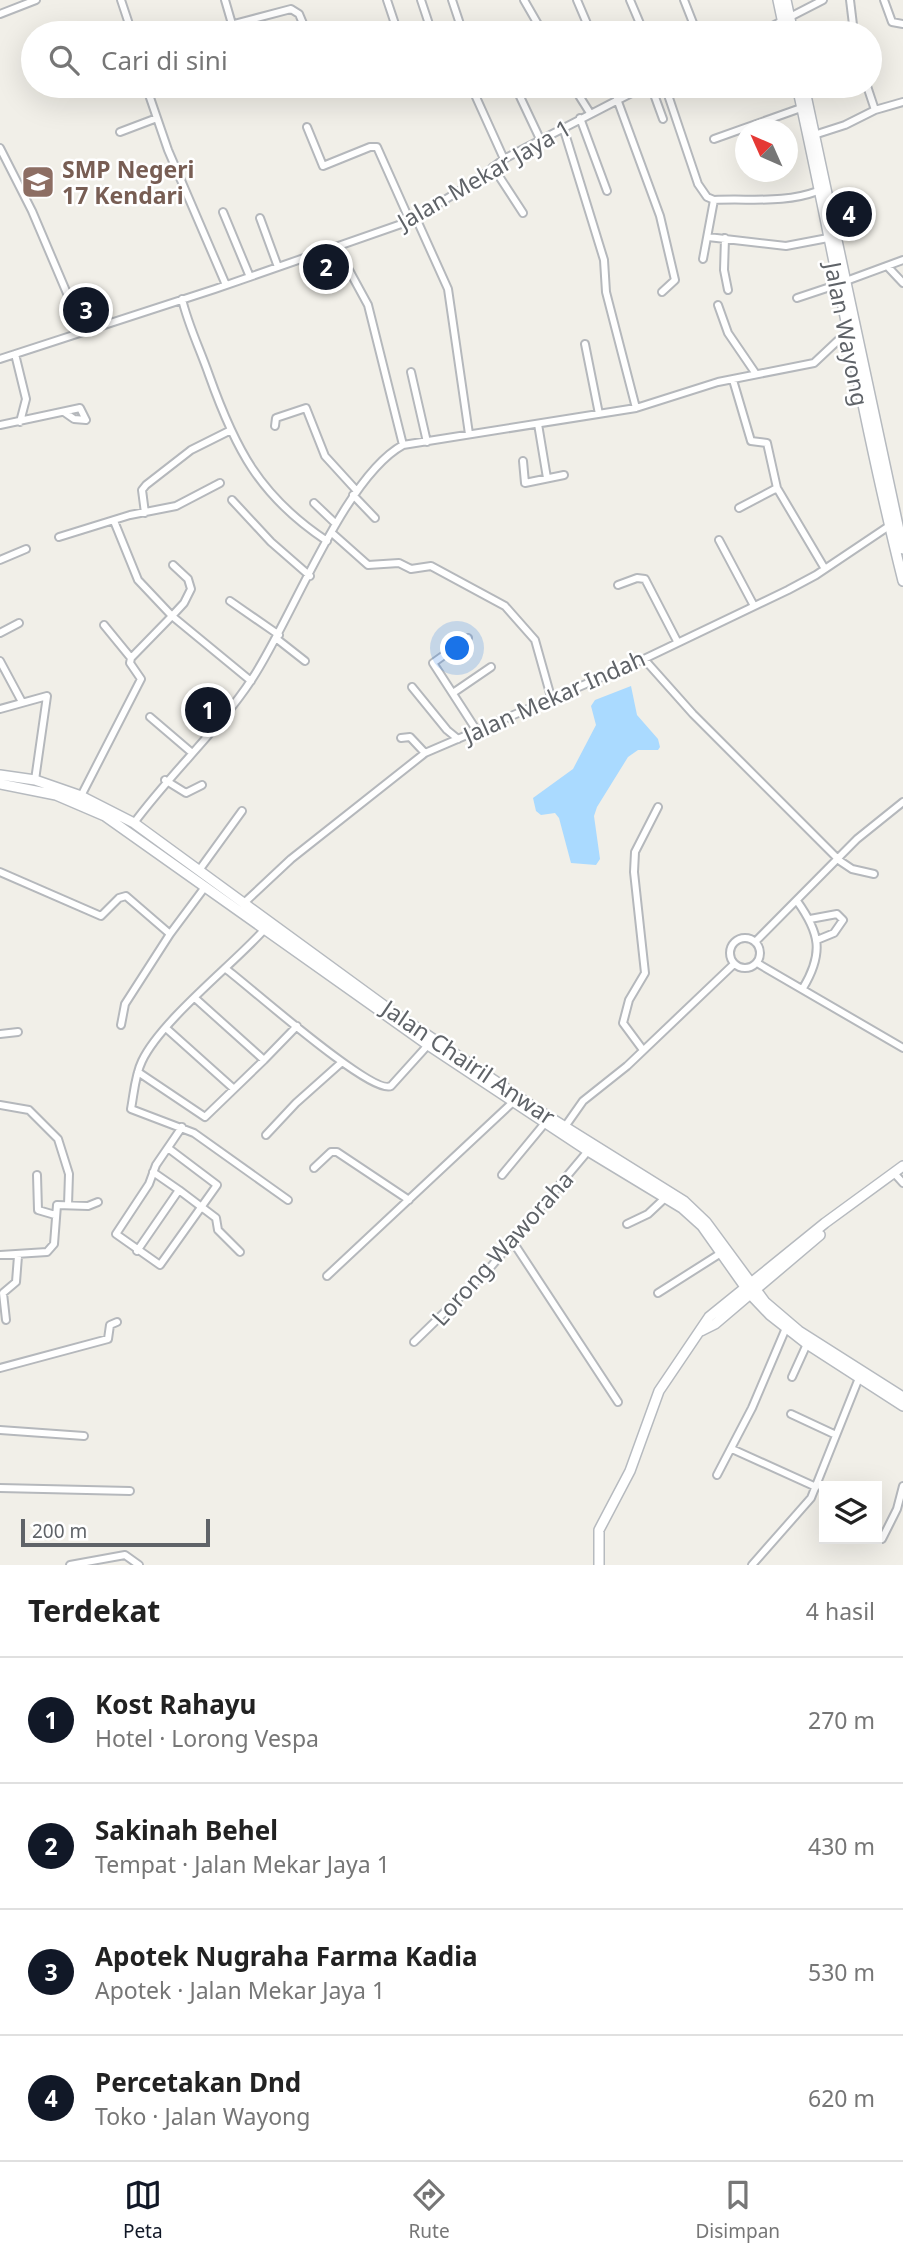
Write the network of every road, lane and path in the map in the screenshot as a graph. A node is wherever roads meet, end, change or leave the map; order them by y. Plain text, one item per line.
1 (11, 0) edge
2 (36, 0) edge
3 (121, 0) edge
4 (225, 0) edge
5 (387, 0) edge
6 (421, 0) edge
7 (452, 0) edge
8 (524, 0) edge
9 (577, 0) edge
10 (630, 0) edge
11 (684, 0) edge
12 (778, 0) edge
13 (786, 0) edge
14 (823, 0) edge
15 (850, 0) edge
16 (884, 0) edge
17 (14, 9) junction
18 (0, 14) edge
19 (786, 19) junction
20 (128, 21) edge
21 (231, 21) edge
22 (244, 21) edge
23 (300, 21) edge
24 (394, 21) edge
25 (428, 21) edge
26 (459, 21) edge
27 (536, 21) edge
28 (586, 21) edge
29 (639, 21) edge
30 (692, 21) edge
31 (782, 21) edge
32 (853, 21) edge
33 (903, 24) edge
34 (150, 98) edge
35 (476, 98) edge
36 (521, 98) edge
37 (581, 98) edge
38 (653, 98) edge
39 (669, 98) edge
40 (799, 98) edge
41 (806, 98) edge
42 (871, 98) edge
43 (619, 99) joint
44 (903, 102) edge
45 (801, 108) junction
46 (875, 110) junction
47 (590, 113) junction
48 (157, 118) junction
49 (580, 118) junction
50 (663, 120) dead end
51 (307, 127) dead end
52 (563, 127) junction
53 (120, 132) dead end
54 (814, 135) junction
55 (540, 139) junction
56 (713, 139) dead end
57 (0, 148) edge
58 (504, 159) junction
59 (494, 167) junction
60 (607, 191) dead end
61 (818, 191) junction
62 (714, 200) junction
63 (223, 212) dead end
64 (523, 213) dead end
65 (260, 218) dead end
66 (413, 220) junction
67 (830, 226) junction
68 (708, 237) junction
69 (725, 238) junction
70 (828, 238) junction
71 (337, 248) junction
72 (703, 259) dead end
73 (903, 260) edge
74 (278, 267) junction
75 (888, 267) junction
76 (250, 277) junction
77 (843, 283) junction
78 (903, 283) edge
79 (226, 285) junction
80 (728, 290) dead end
81 (662, 292) dead end
82 (797, 298) dead end
83 (182, 299) junction
84 (718, 305) dead end
85 (83, 331) junction
86 (851, 331) junction
87 (585, 344) dead end
88 (15, 354) junction
89 (0, 359) edge
90 (411, 372) dead end
91 (756, 374) junction
92 (733, 380) junction
93 (636, 408) junction
94 (64, 412) dead end
95 (599, 414) junction
96 (20, 422) junction
97 (538, 424) junction
98 (0, 425) edge
99 (275, 426) dead end
100 (229, 431) junction
101 (469, 434) junction
102 (427, 442) junction
103 (402, 445) junction
104 (523, 461) dead end
105 (564, 475) dead end
106 (547, 478) junction
107 (220, 483) dead end
108 (777, 488) junction
109 (355, 493) junction
110 (232, 500) dead end
111 (314, 503) dead end
112 (740, 508) dead end
113 (145, 513) junction
114 (375, 518) dead end
115 (896, 520) edge
116 (114, 521) junction
117 (336, 524) junction
118 (332, 533) junction
119 (59, 537) dead end
120 (719, 540) dead end
121 (327, 541) junction
122 (26, 549) dead end
123 (903, 549) edge
124 (0, 560) edge
125 (173, 565) dead end
126 (825, 569) junction
127 (310, 576) junction
128 (903, 581) edge
129 (618, 585) dead end
130 (230, 601) dead end
131 (753, 604) junction
132 (172, 616) junction
133 (19, 623) dead end
134 (104, 625) dead end
135 (0, 633) edge
136 (278, 637) junction
137 (468, 638) dead end
138 (677, 641) junction
139 (131, 658) junction
140 (644, 659) junction
141 (0, 661) edge
142 (305, 661) dead end
143 (491, 667) dead end
144 (251, 681) junction
145 (412, 687) dead end
146 (198, 693) dead end
147 (453, 693) junction
148 (551, 697) junction
149 (22, 702) junction
150 (0, 709) edge
151 (225, 713) junction
152 (150, 716) dead end
153 (477, 731) junction
154 (401, 738) dead end
155 (458, 739) junction
156 (191, 752) junction
157 (425, 753) junction
158 (0, 775) edge
159 (35, 780) junction
160 (165, 780) junction
161 (0, 784) edge
162 (202, 785) dead end
163 (81, 796) junction
164 (903, 802) edge
165 (658, 807) dead end
166 (242, 811) dead end
167 (134, 823) junction
168 (838, 858) junction
169 (200, 869) junction
170 (0, 872) edge
171 (874, 874) dead end
172 (205, 887) junction
173 (797, 901) junction
174 (244, 903) junction
175 (810, 919) junction
176 (263, 931) junction
177 (170, 934) junction
178 (817, 940) junction
179 (754, 942) junction
180 (298, 949) junction
181 (757, 962) junction
182 (734, 964) junction
183 (226, 969) junction
184 (803, 988) junction
185 (196, 999) junction
186 (121, 1025) dead end
187 (297, 1026) junction
188 (167, 1029) junction
189 (18, 1032) dead end
190 (0, 1034) edge
191 (428, 1045) junction
192 (903, 1048) edge
193 (643, 1050) junction
194 (264, 1060) junction
195 (342, 1062) junction
196 (138, 1072) junction
197 (234, 1089) junction
198 (513, 1102) junction
199 (0, 1105) edge
200 (545, 1123) junction
201 (182, 1127) junction
202 (563, 1129) junction
203 (267, 1135) dead end
204 (168, 1148) junction
205 (588, 1151) junction
206 (903, 1166) edge
207 (314, 1168) dead end
208 (153, 1172) junction
209 (894, 1173) junction
210 (37, 1175) dead end
211 (502, 1175) dead end
212 (903, 1183) edge
213 (179, 1190) junction
214 (665, 1198) junction
215 (288, 1200) dead end
216 (409, 1200) junction
217 (98, 1202) dead end
218 (68, 1205) junction
219 (202, 1206) junction
220 (55, 1215) junction
221 (627, 1224) dead end
222 (513, 1242) junction
223 (137, 1251) junction
224 (240, 1252) dead end
225 (721, 1253) junction
226 (0, 1255) edge
227 (18, 1256) junction
228 (327, 1276) dead end
229 (750, 1288) junction
230 (658, 1293) dead end
231 (6, 1320) dead end
232 (117, 1322) dead end
233 (786, 1328) junction
234 (414, 1342) dead end
235 (807, 1344) junction
236 (0, 1368) edge
237 (792, 1377) dead end
238 (859, 1378) junction
239 (892, 1395) junction
240 (903, 1397) edge
241 (618, 1402) dead end
242 (903, 1406) edge
243 (791, 1414) dead end
244 (0, 1430) edge
245 (836, 1435) junction
246 (84, 1436) dead end
247 (732, 1450) junction
248 (717, 1475) dead end
249 (903, 1486) edge
250 (816, 1487) junction
251 (0, 1488) edge
252 (130, 1491) dead end
253 (882, 1539) dead end
254 (111, 1557) junction
255 (760, 1558) junction
256 (84, 1564) edge
257 (70, 1565) edge
258 (112, 1565) edge
259 (139, 1565) edge
260 (599, 1565) edge
261 (752, 1565) edge
262 (766, 1565) edge

1 - 17 street
2 - 17 street
3 - 20 street
4 - 21 street
5 - 24 street
6 - 25 street
7 - 26 street
8 - 27 street
9 - 28 street
10 - 29 street
11 - 30 street
12 - 19 main road
13 - 19 main road
14 - 19 street
15 - 32 street
16 - 33 street
17 - 18 street
19 - 31 street
22 - 23 street
34 - 48 street
35 - 58 street
36 - 55 street
37 - 47 street
38 - 50 street
39 - 62 street
40 - 45 main road, Jalan Wayong
41 - 54 main road, Jalan Wayong
42 - 46 street
43 - 47 street, Jalan Mekar Jaya 1
43 - 81 street
44 - 46 street
45 - 56 street
45 - 61 main road, Jalan Wayong
46 - 54 street
47 - 49 street, Jalan Mekar Jaya 1
48 - 53 street
48 - 79 street
49 - 52 street, Jalan Mekar Jaya 1
49 - 60 street
51 - 66 street
52 - 55 street, Jalan Mekar Jaya 1
52 - 93 street
54 - 67 main road, Jalan Wayong
55 - 58 street, Jalan Mekar Jaya 1
57 - 85 street
58 - 59 street, Jalan Mekar Jaya 1
59 - 64 street
59 - 66 street, Jalan Mekar Jaya 1
61 - 62 street
61 - 67 main road, Jalan Wayong
62 - 68 street
63 - 76 street
65 - 74 street
66 - 71 street, Jalan Mekar Jaya 1
66 - 101 street
67 - 70 main road, Jalan Wayong
67 - 77 main road, Jalan Wayong
68 - 69 street
68 - 72 street
69 - 70 street
69 - 80 street
70 - 77 main road, Jalan Wayong
71 - 74 street, Jalan Mekar Jaya 1
71 - 103 street
73 - 75 street
74 - 76 street, Jalan Mekar Jaya 1
75 - 77 street
75 - 78 street
76 - 79 street, Jalan Mekar Jaya 1
77 - 82 street
77 - 86 main road, Jalan Wayong
79 - 83 street, Jalan Mekar Jaya 1
83 - 85 street, Jalan Mekar Jaya 1
83 - 100 street
84 - 91 street
85 - 88 street, Jalan Mekar Jaya 1
86 - 91 street
86 - 115 main road, Jalan Wayong
87 - 95 street
88 - 89 street, Jalan Mekar Jaya 1
88 - 96 street
90 - 102 street
91 - 92 street
92 - 93 street
92 - 108 street
93 - 95 street
94 - 96 street
95 - 97 street
96 - 98 street
97 - 101 street
97 - 106 street
99 - 109 street
100 - 113 street
100 - 121 street
101 - 102 street
102 - 103 street
103 - 109 street
104 - 106 street
105 - 106 street
107 - 113 street
108 - 112 street
108 - 126 street
109 - 114 street
109 - 117 street
110 - 127 street
111 - 117 street
113 - 116 street
115 - 123 main road, Jalan Wayong
115 - 126 street, Jalan Mekar Indah
115 - 128 main road, Jalan Wayong
116 - 119 street
116 - 132 street
117 - 118 street
118 - 121 street
118 - 148 street
120 - 131 street
121 - 127 street
122 - 124 street
125 - 132 street
126 - 131 street, Jalan Mekar Indah
127 - 136 street
129 - 138 street
130 - 136 street
131 - 138 street, Jalan Mekar Indah
132 - 139 street
132 - 144 street
133 - 135 street
134 - 139 street
136 - 142 street
136 - 144 street
137 - 147 street
138 - 140 street, Jalan Mekar Indah
139 - 163 street
140 - 148 street, Jalan Mekar Indah
140 - 168 street
141 - 149 street
143 - 147 street
144 - 151 street
145 - 155 street
146 - 151 street
147 - 153 street
148 - 153 street, Jalan Mekar Indah
149 - 150 street
149 - 159 street
151 - 156 street
152 - 156 street
153 - 155 street, Jalan Mekar Indah
154 - 157 street
155 - 157 street, Jalan Mekar Indah
156 - 160 street
157 - 174 street, Jalan Mekar Indah
158 - 159 main road, Jalan Chairil Anwar
159 - 163 main road, Jalan Chairil Anwar
160 - 162 street
160 - 167 street
161 - 172 main road, Jalan Chairil Anwar
163 - 167 main road, Jalan Chairil Anwar
164 - 168 street
165 - 193 street
166 - 169 street
167 - 169 main road, Jalan Chairil Anwar
168 - 171 street
168 - 173 street
169 - 174 main road, Jalan Chairil Anwar
170 - 177 street
172 - 176 main road, Jalan Chairil Anwar
172 - 177 street
173 - 175 street
173 - 179 street
174 - 180 main road, Jalan Chairil Anwar
175 - 178 street
175 - 178 street
176 - 180 main road, Jalan Chairil Anwar
176 - 183 street
177 - 186 street
178 - 184 street
179 - 181 street
179 - 182 street
180 - 191 main road, Jalan Chairil Anwar
180 - 202 main road, Jalan Chairil Anwar
181 - 182 street
181 - 184 street
182 - 193 street
183 - 185 street
183 - 187 street
184 - 192 street
185 - 188 street
185 - 194 street
187 - 194 street
187 - 195 street
188 - 196 street
188 - 197 street
189 - 190 street
191 - 195 street
191 - 198 main road, Jalan Chairil Anwar
193 - 202 street
194 - 197 street
195 - 203 street
196 - 197 street
196 - 201 street
198 - 200 main road, Jalan Chairil Anwar
198 - 216 street
199 - 218 street
200 - 202 main road, Jalan Chairil Anwar
200 - 211 street
201 - 204 street
201 - 215 street
202 - 205 main road, Jalan Chairil Anwar
202 - 229 main road, Jalan Chairil Anwar
204 - 208 street
204 - 219 street
205 - 214 main road, Jalan Chairil Anwar
205 - 222 street, Lorong Waworaha
206 - 209 main road
207 - 216 street
208 - 213 street
208 - 223 street
209 - 212 street
209 - 229 main road
210 - 220 street
213 - 219 street
213 - 223 street
214 - 221 street
214 - 225 main road, Jalan Chairil Anwar
216 - 228 street
217 - 218 street
218 - 220 street
219 - 223 street
219 - 224 street
220 - 227 street
222 - 234 street, Lorong Waworaha
222 - 241 street
225 - 229 main road, Jalan Chairil Anwar
225 - 230 street
226 - 227 street
227 - 231 street
229 - 233 main road, Jalan Chairil Anwar
229 - 239 main road, Jalan Chairil Anwar
229 - 260 main road
232 - 236 street
233 - 235 main road, Jalan Chairil Anwar
233 - 247 street
235 - 237 street
235 - 238 main road, Jalan Chairil Anwar
238 - 239 main road, Jalan Chairil Anwar
238 - 245 street
239 - 240 main road, Jalan Chairil Anwar
239 - 242 main road, Jalan Chairil Anwar
243 - 245 street
244 - 246 street
245 - 250 street
247 - 248 street
247 - 250 street
249 - 253 street
250 - 255 street
251 - 252 street
254 - 256 street
254 - 258 street
254 - 259 street
255 - 261 street
255 - 262 street
256 - 257 street

